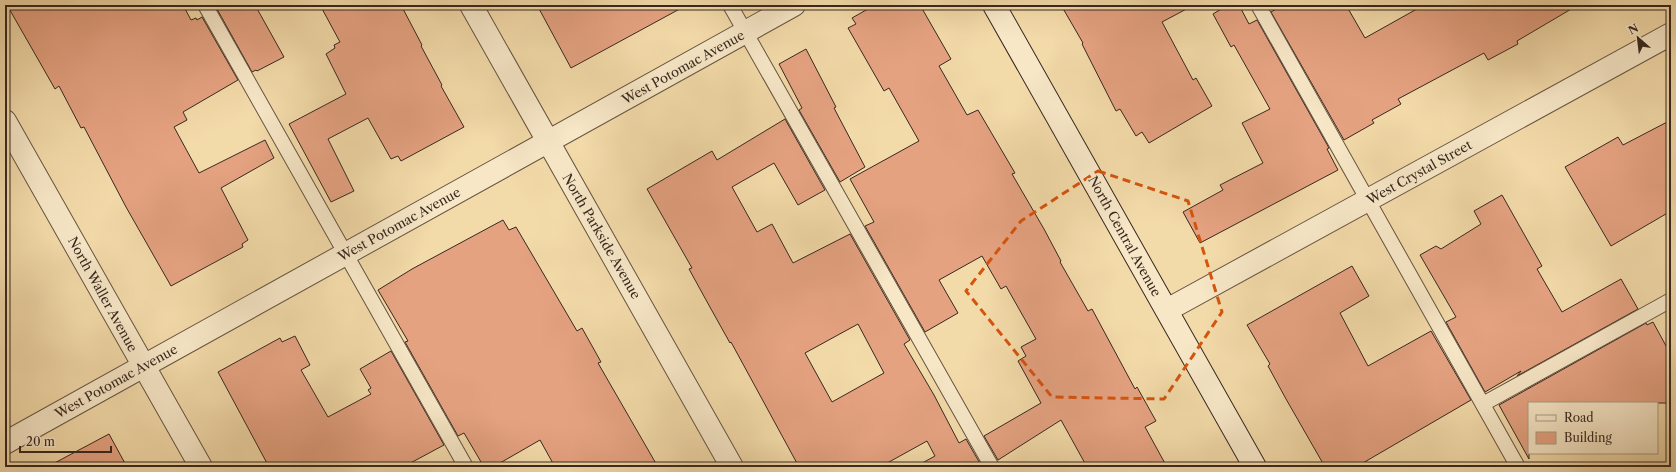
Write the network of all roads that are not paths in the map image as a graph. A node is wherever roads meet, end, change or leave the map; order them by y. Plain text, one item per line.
1 (205, 5) edge
2 (471, 5) edge
3 (730, 5) edge
4 (794, 5) edge
5 (994, 5) edge
6 (1258, 5) edge
7 (745, 32) junction
8 (1671, 34) edge
9 (5, 121) edge
10 (548, 141) junction
11 (1368, 200) junction
12 (346, 254) junction
13 (1671, 300) edge
14 (1167, 310) junction
15 (144, 366) junction
16 (1483, 404) junction
17 (5, 443) edge
18 (201, 467) edge
19 (466, 467) edge
20 (732, 467) edge
21 (992, 467) edge
22 (1255, 467) edge
23 (1518, 467) edge

1 - 12 lane
2 - 10 street, North Parkside Avenue
3 - 7 lane
4 - 7 street, West Potomac Avenue
5 - 14 street, North Central Avenue
6 - 11 lane
7 - 10 street, West Potomac Avenue
7 - 21 lane
8 - 11 street, West Crystal Street
9 - 15 street, North Waller Avenue
10 - 12 street, West Potomac Avenue
10 - 20 street, North Parkside Avenue
11 - 14 street, West Crystal Street
11 - 16 lane
12 - 15 street, West Potomac Avenue
12 - 19 lane
13 - 16 lane
14 - 22 street, North Central Avenue
15 - 17 street, West Potomac Avenue
15 - 18 street, North Waller Avenue
16 - 23 lane

